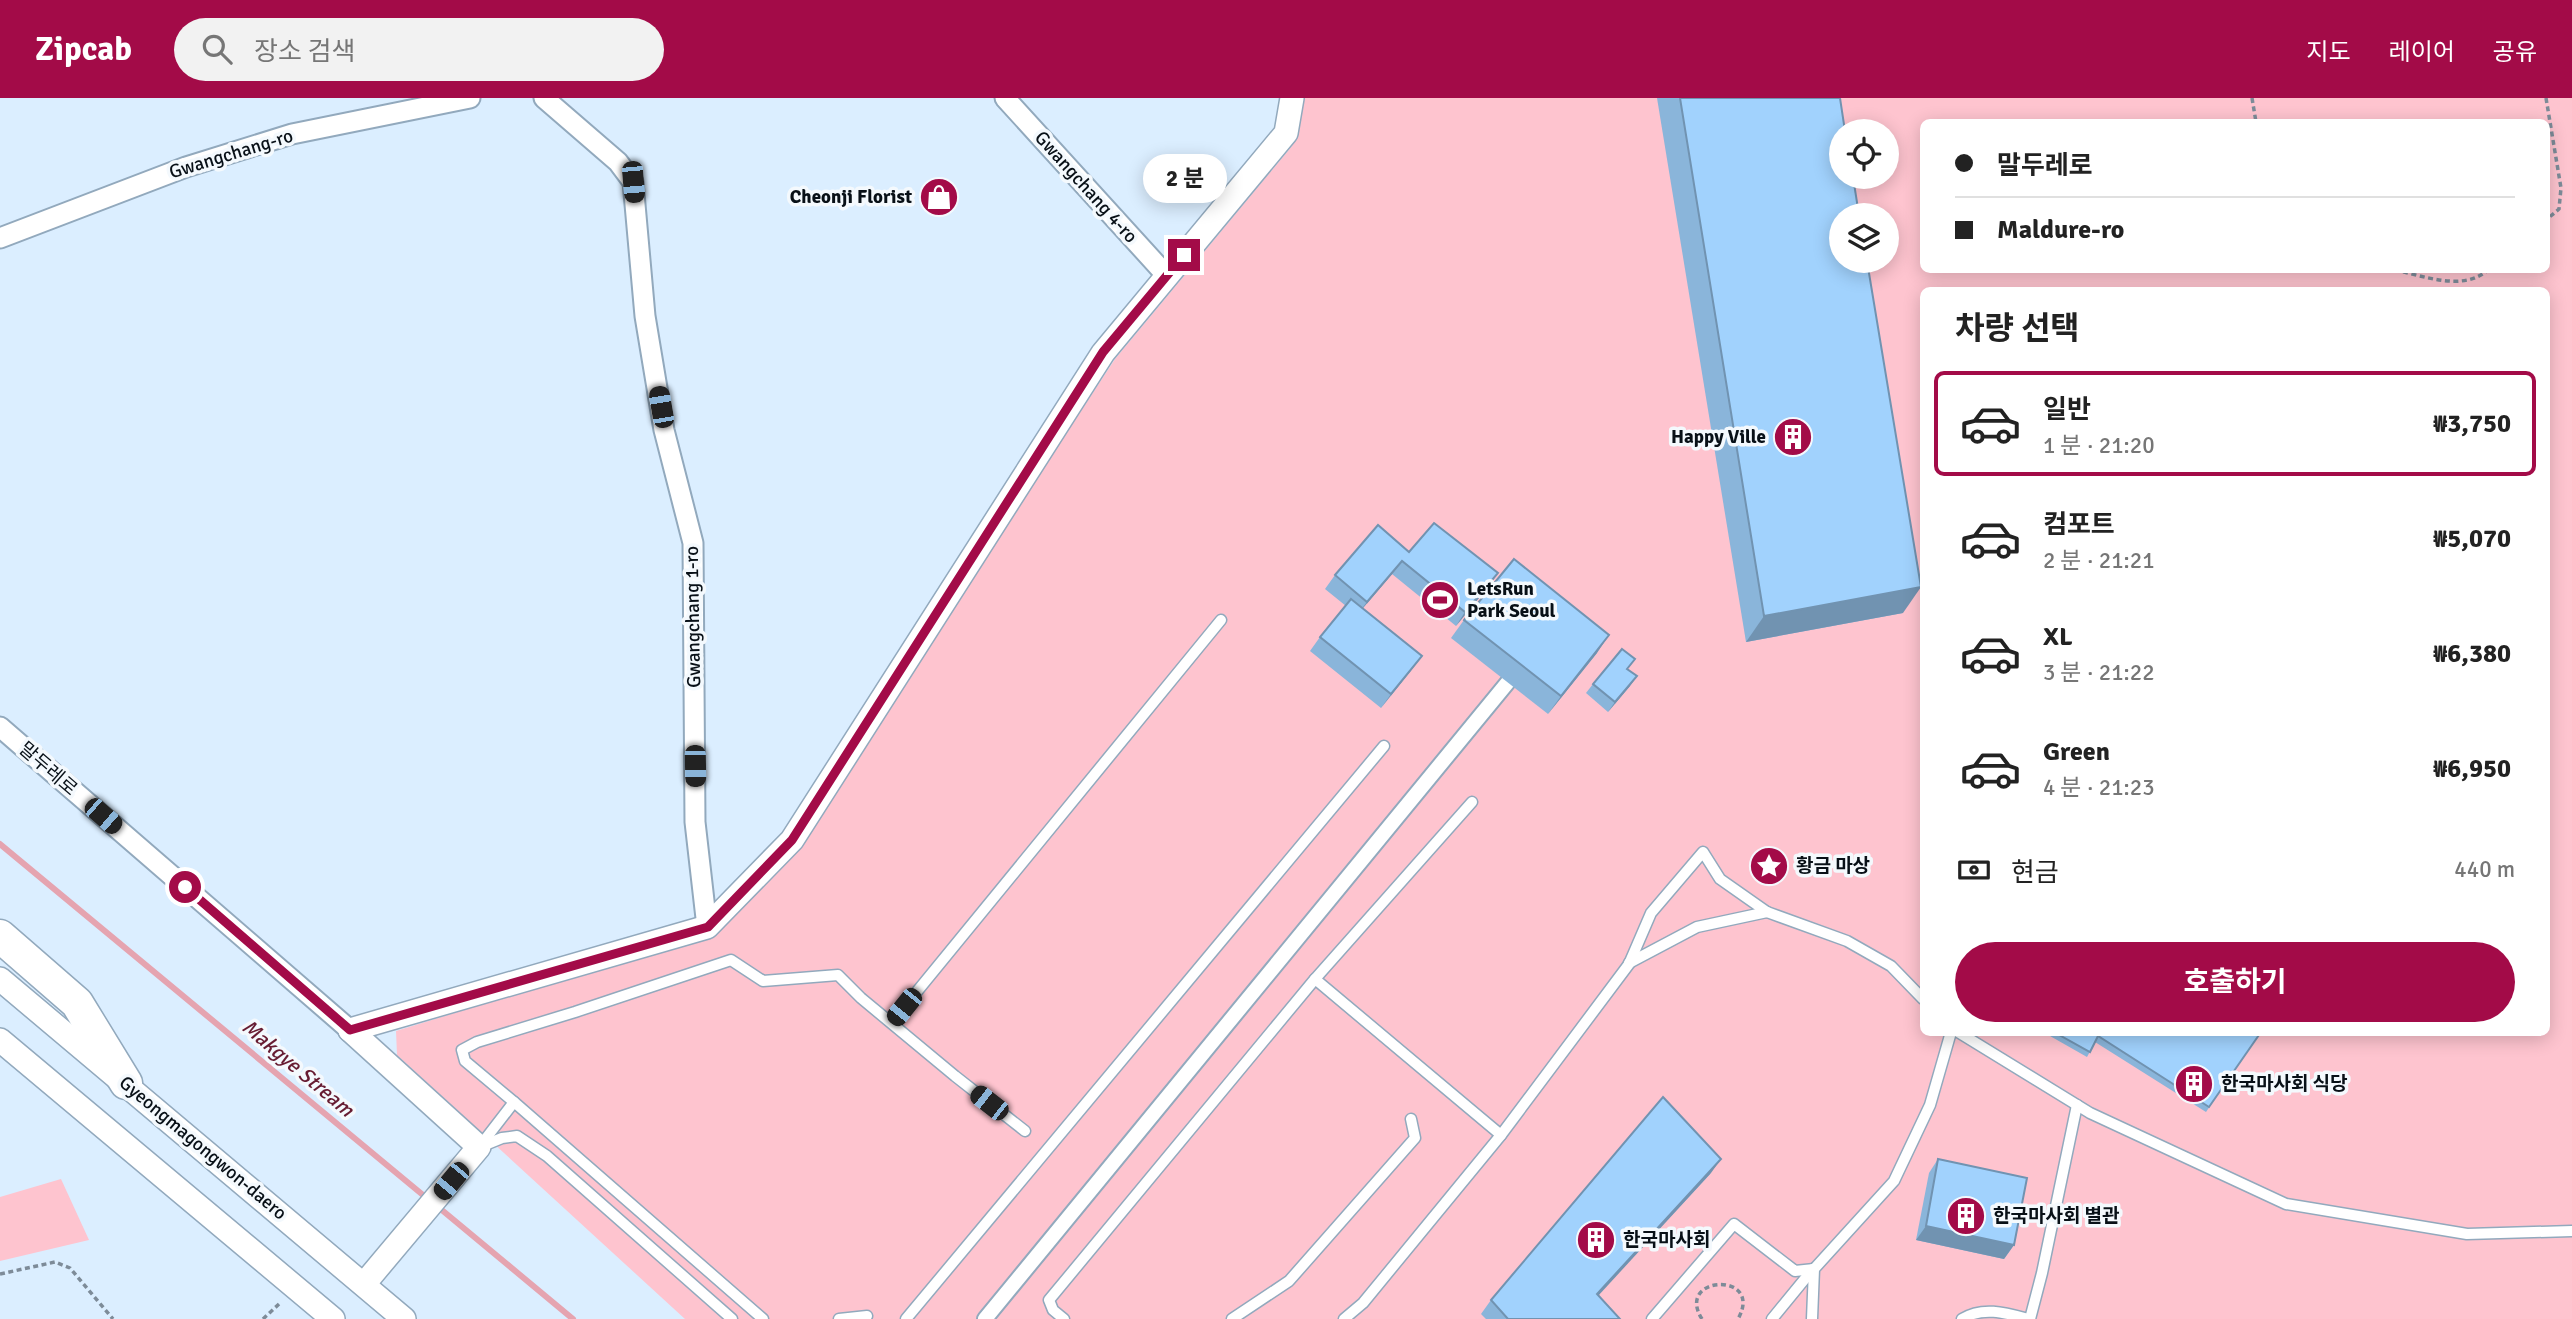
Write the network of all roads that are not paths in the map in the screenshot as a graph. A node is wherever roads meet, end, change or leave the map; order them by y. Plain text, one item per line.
1 (470, 98) edge
2 (544, 98) edge
3 (1005, 98) edge
4 (1292, 98) edge
5 (0, 238) edge
6 (1167, 275) junction
7 (1221, 620) dead end
8 (1507, 682) dead end
9 (0, 727) edge
10 (1384, 747) dead end
11 (1472, 802) dead end
12 (1767, 912) junction
13 (708, 927) junction
14 (0, 936) edge
15 (1629, 964) junction
16 (0, 979) edge
17 (1315, 979) junction
18 (1920, 996) edge
19 (891, 1022) junction
20 (350, 1030) junction
21 (1950, 1036) edge
22 (1965, 1036) edge
23 (0, 1040) edge
24 (125, 1083) junction
25 (514, 1102) junction
26 (2077, 1105) junction
27 (1411, 1119) dead end
28 (1026, 1131) dead end
29 (1501, 1135) junction
30 (472, 1155) junction
31 (2572, 1231) edge
32 (1814, 1269) junction
33 (364, 1284) junction
34 (867, 1316) dead end
35 (332, 1319) edge
36 (404, 1319) edge
37 (732, 1319) edge
38 (763, 1319) edge
39 (839, 1319) edge
40 (906, 1319) edge
41 (985, 1319) edge
42 (1063, 1319) edge
43 (1232, 1319) edge
44 (1344, 1319) edge
45 (1652, 1319) edge
46 (1772, 1319) edge
47 (1812, 1319) edge
48 (1962, 1319) edge
49 (2029, 1319) edge

1 - 5 street, Gwangchang-ro
2 - 13 street, Gwangchang 1-ro
3 - 6 street, Gwangchang 4-ro
4 - 6 street
6 - 13 street
7 - 19 lane
8 - 41 street
9 - 20 street, 말두레로
10 - 40 lane
11 - 17 lane
12 - 15 lane
12 - 15 lane
12 - 18 lane
13 - 20 street
14 - 24 highway
15 - 29 lane
16 - 24 street, Gyeongmagongwon-daero
17 - 29 lane
17 - 42 lane
19 - 25 lane
19 - 28 lane
20 - 30 street
21 - 32 lane
22 - 26 lane
23 - 35 street
24 - 33 street, Gyeongmagongwon-daero
25 - 30 lane
25 - 38 lane
26 - 31 lane
26 - 49 lane
27 - 43 lane
29 - 44 lane
30 - 33 street
30 - 37 lane
32 - 45 lane
32 - 46 lane
32 - 47 lane
33 - 36 street, Gyeongmagongwon-daero
34 - 39 lane
48 - 49 lane

